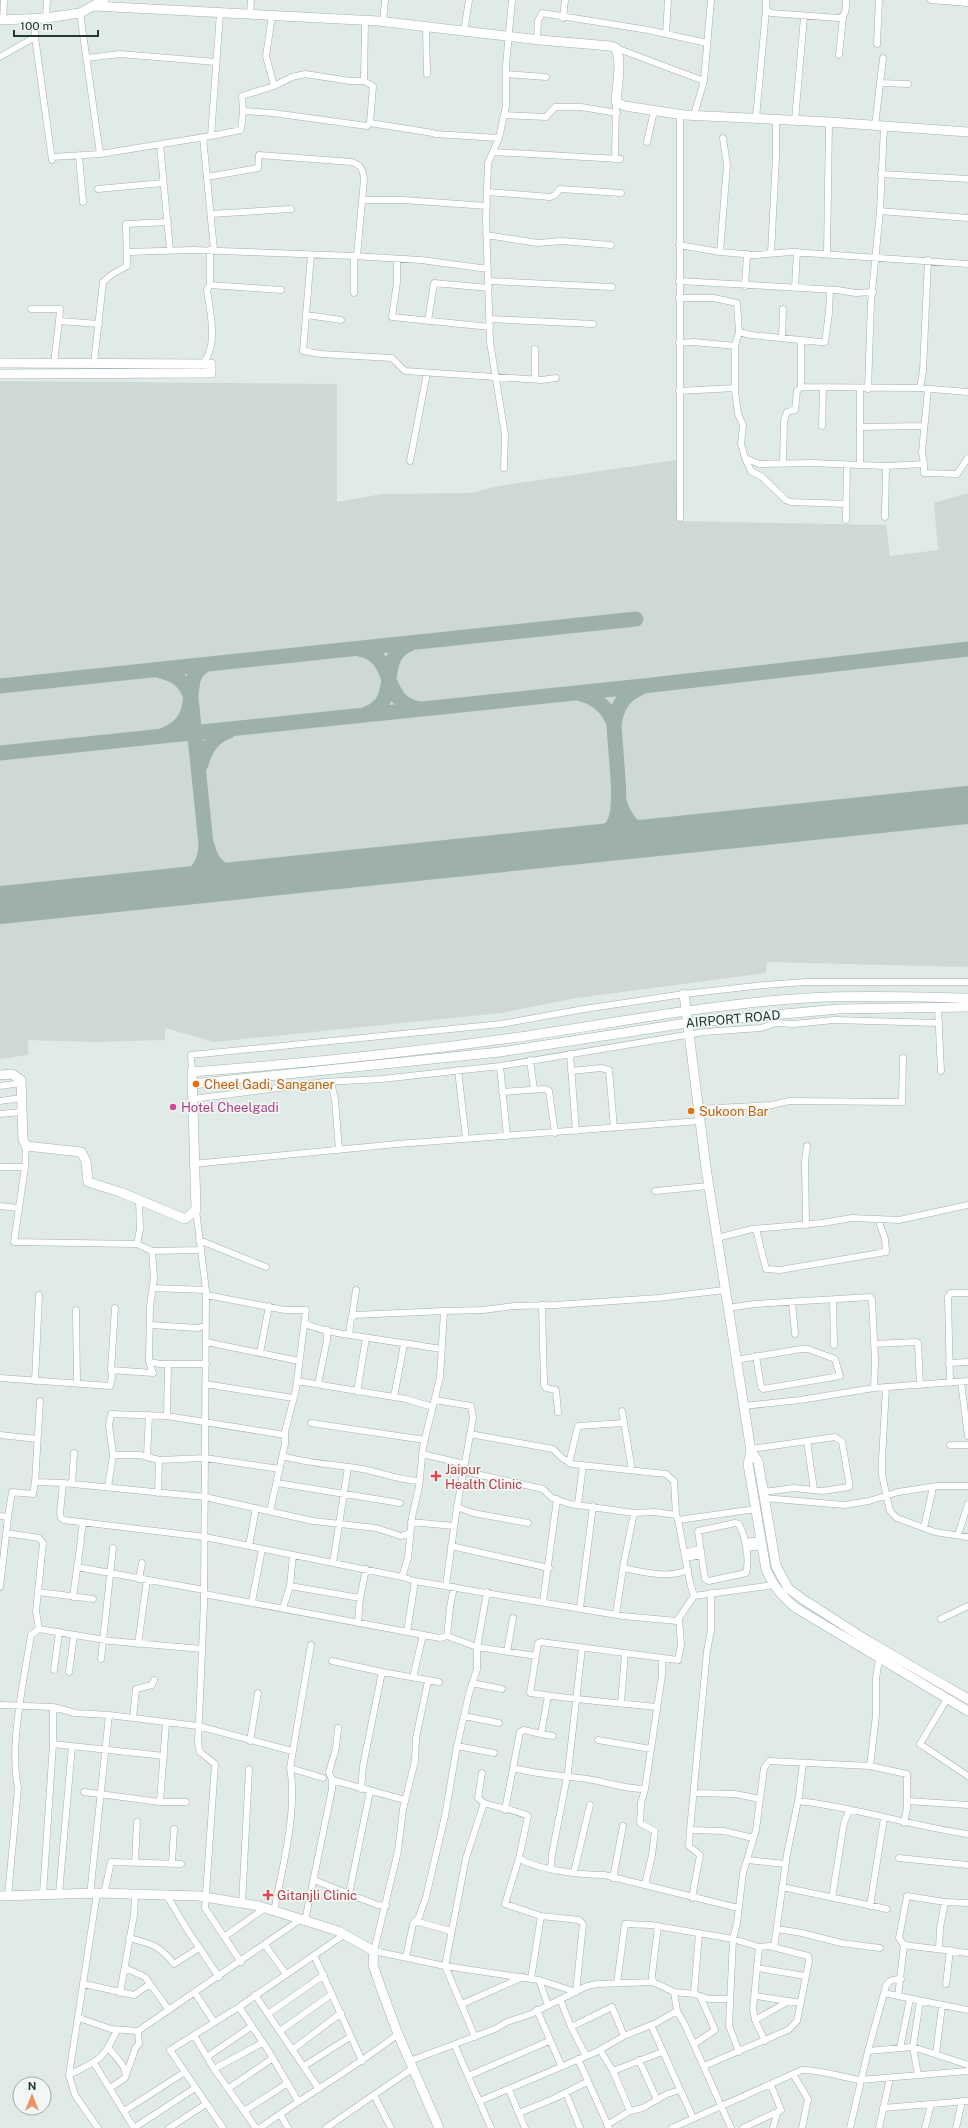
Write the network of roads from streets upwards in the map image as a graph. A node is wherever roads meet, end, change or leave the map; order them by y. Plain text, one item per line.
1 (4, 0) edge
2 (47, 0) edge
3 (104, 0) edge
4 (250, 0) edge
5 (385, 0) edge
6 (469, 0) edge
7 (512, 0) edge
8 (565, 0) edge
9 (666, 0) edge
10 (711, 0) edge
11 (766, 0) edge
12 (846, 0) edge
13 (879, 0) edge
14 (931, 0) edge
15 (968, 4) edge
16 (94, 6) junction
17 (766, 10) junction
18 (80, 13) junction
19 (220, 13) junction
20 (250, 14) junction
21 (272, 16) junction
22 (804, 17) junction
23 (843, 17) junction
24 (35, 18) junction
25 (46, 18) junction
26 (563, 18) junction
27 (2, 20) edge
28 (365, 21) junction
29 (383, 22) junction
30 (426, 28) junction
31 (464, 31) junction
32 (666, 34) junction
33 (508, 36) junction
34 (35, 37) junction
35 (537, 40) junction
36 (708, 43) junction
37 (877, 44) dead end
38 (616, 48) junction
39 (839, 55) dead end
40 (0, 57) edge
41 (87, 58) junction
42 (883, 58) dead end
43 (216, 62) junction
44 (427, 74) dead end
45 (506, 74) junction
46 (546, 77) dead end
47 (364, 81) junction
48 (704, 81) junction
49 (880, 83) junction
50 (908, 84) dead end
51 (274, 86) junction
52 (616, 102) junction
53 (243, 111) junction
54 (654, 111) junction
55 (617, 113) junction
56 (680, 114) junction
57 (504, 115) junction
58 (694, 115) junction
59 (756, 118) junction
60 (776, 119) junction
61 (795, 120) junction
62 (829, 122) junction
63 (370, 123) junction
64 (880, 127) junction
65 (968, 132) edge
66 (211, 136) junction
67 (203, 137) junction
68 (499, 138) junction
69 (723, 138) dead end
70 (647, 142) dead end
71 (160, 145) junction
72 (493, 152) junction
73 (100, 154) junction
74 (79, 156) junction
75 (881, 174) junction
76 (207, 177) junction
77 (968, 180) edge
78 (163, 183) junction
79 (98, 189) dead end
80 (488, 192) junction
81 (621, 193) dead end
82 (362, 200) junction
83 (83, 202) dead end
84 (487, 206) junction
85 (292, 209) dead end
86 (880, 211) junction
87 (211, 214) junction
88 (968, 218) edge
89 (168, 222) junction
90 (486, 235) junction
91 (611, 245) dead end
92 (679, 245) junction
93 (170, 250) junction
94 (212, 250) junction
95 (127, 252) junction
96 (720, 252) junction
97 (797, 252) junction
98 (771, 253) junction
99 (747, 254) junction
100 (827, 254) junction
101 (312, 255) junction
102 (355, 256) junction
103 (876, 256) junction
104 (397, 259) junction
105 (928, 260) junction
106 (968, 264) edge
107 (488, 269) junction
108 (489, 281) junction
109 (678, 281) junction
110 (210, 284) junction
111 (746, 286) junction
112 (612, 287) dead end
113 (489, 288) junction
114 (795, 288) junction
115 (281, 290) dead end
116 (830, 290) junction
117 (873, 292) junction
118 (354, 293) dead end
119 (678, 298) junction
120 (31, 309) dead end
121 (783, 309) dead end
122 (307, 315) junction
123 (490, 319) junction
124 (341, 320) dead end
125 (59, 321) junction
126 (428, 321) junction
127 (98, 324) junction
128 (593, 324) dead end
129 (490, 327) junction
130 (739, 332) junction
131 (782, 338) junction
132 (801, 341) junction
133 (678, 343) junction
134 (736, 346) junction
135 (535, 349) dead end
136 (0, 363) edge
137 (54, 363) junction
138 (94, 363) junction
139 (202, 364) junction
140 (427, 373) junction
141 (0, 374) edge
142 (495, 376) junction
143 (556, 378) dead end
144 (535, 379) junction
145 (802, 387) junction
146 (735, 388) junction
147 (823, 388) junction
148 (860, 388) junction
149 (920, 388) junction
150 (868, 389) junction
151 (928, 389) junction
152 (679, 391) junction
153 (968, 392) edge
154 (822, 426) dead end
155 (924, 426) junction
156 (860, 427) junction
157 (745, 458) junction
158 (968, 458) edge
159 (410, 461) dead end
160 (783, 463) junction
161 (924, 464) junction
162 (847, 465) junction
163 (860, 465) junction
164 (886, 466) junction
165 (504, 468) dead end
166 (846, 504) junction
167 (885, 517) dead end
168 (680, 518) dead end
169 (846, 520) dead end
170 (968, 982) edge
171 (684, 994) junction
172 (968, 998) edge
173 (968, 1007) edge
174 (938, 1008) junction
175 (686, 1012) junction
176 (687, 1023) junction
177 (939, 1023) junction
178 (688, 1035) junction
179 (570, 1054) junction
180 (903, 1058) dead end
181 (530, 1060) junction
182 (500, 1066) junction
183 (458, 1070) junction
184 (571, 1071) junction
185 (941, 1071) dead end
186 (192, 1072) junction
187 (0, 1075) edge
188 (331, 1082) junction
189 (21, 1083) junction
190 (192, 1084) junction
191 (0, 1086) edge
192 (534, 1090) junction
193 (502, 1092) junction
194 (21, 1098) junction
195 (193, 1099) junction
196 (0, 1101) edge
197 (698, 1109) junction
198 (22, 1112) junction
199 (0, 1114) edge
200 (700, 1121) junction
201 (614, 1128) junction
202 (576, 1131) junction
203 (555, 1133) junction
204 (507, 1136) junction
205 (466, 1139) junction
206 (26, 1146) junction
207 (807, 1146) dead end
208 (339, 1150) junction
209 (193, 1164) junction
210 (0, 1167) edge
211 (25, 1167) junction
212 (708, 1186) junction
213 (656, 1191) dead end
214 (139, 1200) junction
215 (968, 1205) edge
216 (0, 1206) edge
217 (18, 1208) junction
218 (196, 1210) junction
219 (878, 1219) junction
220 (806, 1225) junction
221 (756, 1229) junction
222 (716, 1238) junction
223 (199, 1240) junction
224 (137, 1244) junction
225 (201, 1250) junction
226 (152, 1251) junction
227 (266, 1267) dead end
228 (153, 1288) junction
229 (356, 1290) dead end
230 (724, 1290) junction
231 (206, 1293) junction
232 (968, 1293) edge
233 (39, 1295) dead end
234 (833, 1300) junction
235 (792, 1302) junction
236 (542, 1305) junction
237 (270, 1306) junction
238 (115, 1308) dead end
239 (727, 1308) junction
240 (76, 1310) dead end
241 (444, 1311) junction
242 (352, 1317) junction
243 (306, 1324) junction
244 (151, 1325) junction
245 (206, 1326) junction
246 (327, 1330) junction
247 (795, 1334) dead end
248 (349, 1335) junction
249 (366, 1338) junction
250 (206, 1342) junction
251 (404, 1344) junction
252 (874, 1344) junction
253 (834, 1345) dead end
254 (441, 1349) junction
255 (260, 1353) junction
256 (756, 1356) junction
257 (299, 1360) junction
258 (736, 1360) junction
259 (149, 1362) junction
260 (968, 1362) edge
261 (949, 1363) junction
262 (168, 1364) junction
263 (206, 1364) junction
264 (111, 1370) junction
265 (0, 1378) edge
266 (35, 1381) junction
267 (296, 1381) junction
268 (965, 1381) edge
269 (950, 1382) junction
270 (77, 1383) junction
271 (206, 1384) junction
272 (318, 1384) junction
273 (920, 1385) junction
274 (886, 1387) junction
275 (874, 1388) junction
276 (357, 1392) junction
277 (394, 1397) junction
278 (293, 1398) junction
279 (435, 1400) junction
280 (40, 1401) dead end
281 (744, 1406) junction
282 (433, 1407) junction
283 (622, 1411) dead end
284 (558, 1412) dead end
285 (149, 1415) junction
286 (167, 1416) junction
287 (205, 1421) junction
288 (311, 1423) dead end
289 (624, 1423) junction
290 (470, 1434) junction
291 (0, 1435) edge
292 (285, 1435) junction
293 (968, 1436) edge
294 (38, 1439) junction
295 (425, 1440) junction
296 (807, 1441) junction
297 (950, 1445) dead end
298 (968, 1445) edge
299 (751, 1450) junction
300 (74, 1453) dead end
301 (422, 1454) junction
302 (112, 1455) junction
303 (146, 1456) junction
304 (282, 1456) junction
305 (205, 1458) junction
306 (159, 1460) junction
307 (569, 1463) junction
308 (465, 1464) junction
309 (583, 1465) junction
310 (348, 1467) junction
311 (280, 1469) junction
312 (632, 1470) junction
313 (463, 1471) junction
314 (420, 1481) junction
315 (35, 1482) junction
316 (63, 1483) junction
317 (72, 1484) junction
318 (277, 1484) junction
319 (968, 1486) edge
320 (933, 1487) junction
321 (108, 1488) junction
322 (814, 1490) junction
323 (158, 1492) junction
324 (343, 1494) junction
325 (764, 1495) junction
326 (888, 1495) junction
327 (205, 1497) junction
328 (557, 1499) junction
329 (400, 1503) dead end
330 (578, 1504) junction
331 (968, 1504) edge
332 (593, 1506) junction
333 (457, 1507) junction
334 (256, 1508) junction
335 (756, 1509) junction
336 (270, 1512) junction
337 (634, 1513) junction
338 (0, 1516) edge
339 (8, 1517) junction
340 (677, 1518) junction
341 (83, 1522) junction
342 (411, 1522) junction
343 (528, 1523) dead end
344 (339, 1524) junction
345 (454, 1526) junction
346 (924, 1528) junction
347 (6, 1533) junction
348 (410, 1533) junction
349 (958, 1535) junction
350 (205, 1537) junction
351 (968, 1537) edge
352 (762, 1543) junction
353 (745, 1545) junction
354 (249, 1546) junction
355 (451, 1546) junction
356 (113, 1548) dead end
357 (262, 1549) junction
358 (700, 1552) junction
359 (2, 1555) edge
360 (292, 1555) junction
361 (685, 1556) junction
362 (142, 1563) dead end
363 (332, 1563) junction
364 (77, 1567) junction
365 (548, 1568) junction
366 (623, 1568) junction
367 (366, 1569) junction
368 (688, 1570) junction
369 (112, 1574) junction
370 (402, 1577) junction
371 (139, 1579) junction
372 (147, 1580) junction
373 (415, 1581) junction
374 (446, 1585) junction
375 (774, 1585) junction
376 (290, 1586) junction
377 (0, 1587) edge
378 (454, 1587) junction
379 (39, 1592) junction
380 (204, 1592) junction
381 (487, 1592) junction
382 (711, 1593) junction
383 (694, 1596) junction
384 (73, 1597) junction
385 (360, 1598) junction
386 (93, 1599) dead end
387 (252, 1602) junction
388 (543, 1602) junction
389 (968, 1606) edge
390 (283, 1608) junction
391 (580, 1608) junction
392 (616, 1614) junction
393 (513, 1618) dead end
394 (679, 1618) junction
395 (941, 1619) dead end
396 (358, 1622) junction
397 (39, 1629) junction
398 (59, 1632) junction
399 (407, 1632) junction
400 (74, 1635) junction
401 (423, 1635) junction
402 (447, 1636) junction
403 (103, 1640) junction
404 (138, 1644) junction
405 (311, 1645) dead end
406 (477, 1647) junction
407 (582, 1648) junction
408 (202, 1649) junction
409 (883, 1649) junction
410 (507, 1652) junction
411 (626, 1653) junction
412 (536, 1656) junction
413 (662, 1658) junction
414 (878, 1658) junction
415 (101, 1659) dead end
416 (332, 1661) dead end
417 (54, 1670) dead end
418 (70, 1672) dead end
419 (382, 1672) junction
420 (413, 1677) junction
421 (154, 1680) dead end
422 (428, 1681) junction
423 (439, 1682) dead end
424 (472, 1683) junction
425 (502, 1689) dead end
426 (258, 1693) dead end
427 (548, 1696) junction
428 (947, 1698) junction
429 (575, 1699) junction
430 (968, 1699) edge
431 (621, 1703) junction
432 (0, 1706) edge
433 (20, 1706) junction
434 (53, 1706) junction
435 (657, 1707) junction
436 (968, 1711) edge
437 (109, 1715) junction
438 (464, 1716) junction
439 (133, 1718) junction
440 (166, 1723) junction
441 (499, 1723) dead end
442 (198, 1726) junction
443 (338, 1728) dead end
444 (541, 1734) junction
445 (553, 1736) dead end
446 (598, 1740) dead end
447 (250, 1741) junction
448 (53, 1744) junction
449 (72, 1746) junction
450 (457, 1746) junction
451 (105, 1749) junction
452 (651, 1749) junction
453 (292, 1751) junction
454 (494, 1753) dead end
455 (164, 1756) junction
456 (803, 1763) junction
457 (870, 1766) junction
458 (290, 1768) junction
459 (512, 1768) junction
460 (249, 1769) dead end
461 (482, 1773) dead end
462 (968, 1776) edge
463 (323, 1778) dead end
464 (567, 1778) junction
465 (332, 1780) junction
466 (361, 1789) junction
467 (645, 1789) junction
468 (370, 1791) junction
469 (84, 1792) dead end
470 (694, 1792) junction
471 (100, 1794) junction
472 (760, 1799) junction
473 (405, 1800) junction
474 (798, 1801) junction
475 (908, 1801) junction
476 (160, 1802) junction
477 (186, 1802) dead end
478 (484, 1803) junction
479 (968, 1805) edge
480 (590, 1806) dead end
481 (505, 1810) junction
482 (849, 1811) junction
483 (884, 1818) junction
484 (137, 1822) dead end
485 (904, 1823) junction
486 (623, 1826) dead end
487 (174, 1829) dead end
488 (690, 1830) junction
489 (968, 1834) edge
490 (753, 1838) junction
491 (519, 1858) junction
492 (899, 1858) dead end
493 (747, 1860) junction
494 (135, 1862) junction
495 (172, 1863) junction
496 (181, 1864) dead end
497 (785, 1864) junction
498 (968, 1865) edge
499 (551, 1868) junction
500 (574, 1872) junction
501 (613, 1878) junction
502 (314, 1880) junction
503 (645, 1885) junction
504 (782, 1887) junction
505 (43, 1894) junction
506 (59, 1894) junction
507 (97, 1894) junction
508 (350, 1894) junction
509 (135, 1895) junction
510 (4, 1896) edge
511 (167, 1896) junction
512 (207, 1898) junction
513 (692, 1898) junction
514 (832, 1898) junction
515 (945, 1902) junction
516 (968, 1903) edge
517 (242, 1904) junction
518 (386, 1906) junction
519 (870, 1906) junction
520 (265, 1908) junction
521 (738, 1908) junction
522 (887, 1909) dead end
523 (274, 1911) junction
524 (541, 1916) junction
525 (303, 1920) junction
526 (415, 1922) junction
527 (658, 1927) junction
528 (777, 1929) junction
529 (451, 1931) junction
530 (345, 1934) junction
531 (699, 1934) junction
532 (224, 1937) junction
533 (129, 1938) junction
534 (733, 1939) junction
535 (265, 1945) junction
536 (904, 1945) junction
537 (759, 1947) junction
538 (199, 1948) junction
539 (774, 1948) junction
540 (880, 1948) dead end
541 (939, 1949) junction
542 (950, 1950) junction
543 (374, 1951) junction
544 (968, 1953) edge
545 (314, 1956) junction
546 (406, 1957) junction
547 (241, 1962) junction
548 (445, 1966) junction
549 (125, 1968) junction
550 (758, 1968) junction
551 (286, 1974) junction
552 (324, 1975) junction
553 (805, 1976) junction
554 (219, 1977) junction
555 (524, 1977) junction
556 (531, 1978) junction
557 (901, 1979) junction
558 (539, 1980) junction
559 (653, 1982) junction
560 (617, 1983) junction
561 (84, 1984) junction
562 (150, 1984) junction
563 (946, 1984) dead end
564 (120, 1992) junction
565 (576, 1992) junction
566 (674, 1992) junction
567 (195, 1993) junction
568 (884, 1993) junction
569 (256, 1994) junction
570 (332, 1994) junction
571 (697, 1995) junction
572 (756, 1996) junction
573 (898, 1996) junction
574 (560, 1999) junction
575 (730, 1999) junction
576 (910, 1999) junction
577 (789, 2001) junction
578 (920, 2001) junction
579 (801, 2003) junction
580 (462, 2004) junction
581 (548, 2004) junction
582 (942, 2006) junction
583 (239, 2007) junction
584 (169, 2010) junction
585 (537, 2010) junction
586 (968, 2010) edge
587 (677, 2011) junction
588 (341, 2013) junction
589 (268, 2014) junction
590 (79, 2018) junction
591 (755, 2020) junction
592 (214, 2022) junction
593 (651, 2025) junction
594 (252, 2026) junction
595 (571, 2028) junction
596 (117, 2030) junction
597 (138, 2031) junction
598 (280, 2031) junction
599 (398, 2034) junction
600 (194, 2035) junction
601 (624, 2036) junction
602 (350, 2037) junction
603 (475, 2037) junction
604 (549, 2041) junction
605 (764, 2041) junction
606 (262, 2043) junction
607 (694, 2044) junction
608 (455, 2046) junction
609 (913, 2047) junction
610 (108, 2048) junction
611 (900, 2048) junction
612 (292, 2050) junction
613 (600, 2050) junction
614 (868, 2051) junction
615 (662, 2052) junction
616 (739, 2052) junction
617 (936, 2054) junction
618 (586, 2056) junction
619 (207, 2057) junction
620 (273, 2058) junction
621 (578, 2059) junction
622 (639, 2060) junction
623 (362, 2061) junction
624 (94, 2063) junction
625 (412, 2065) junction
626 (561, 2065) junction
627 (968, 2065) edge
628 (304, 2066) junction
629 (704, 2066) junction
630 (214, 2069) junction
631 (613, 2071) junction
632 (968, 2071) edge
633 (184, 2072) junction
634 (793, 2074) junction
635 (69, 2075) junction
636 (126, 2075) junction
637 (918, 2075) junction
638 (468, 2076) junction
639 (890, 2078) junction
640 (860, 2080) junction
641 (587, 2082) junction
642 (288, 2083) junction
643 (771, 2085) junction
644 (110, 2088) junction
645 (195, 2088) junction
646 (228, 2088) junction
647 (319, 2089) junction
648 (509, 2090) junction
649 (680, 2090) junction
650 (566, 2093) junction
651 (374, 2095) junction
652 (657, 2100) junction
653 (480, 2101) junction
654 (965, 2101) edge
655 (298, 2102) junction
656 (206, 2104) junction
657 (931, 2104) junction
658 (721, 2106) junction
659 (883, 2108) junction
660 (124, 2111) junction
661 (244, 2111) junction
662 (630, 2111) junction
663 (519, 2113) junction
664 (280, 2114) junction
665 (777, 2114) junction
666 (693, 2118) junction
667 (760, 2121) junction
668 (608, 2126) edge
669 (220, 2127) edge
670 (388, 2127) edge
671 (98, 2128) edge
672 (169, 2128) edge
673 (256, 2128) edge
674 (260, 2128) edge
675 (288, 2128) edge
676 (326, 2128) edge
677 (439, 2128) edge
678 (491, 2128) edge
679 (525, 2128) edge
680 (580, 2128) edge
681 (672, 2128) edge
682 (731, 2128) edge
683 (744, 2128) edge
684 (763, 2128) edge
685 (773, 2128) edge
686 (802, 2128) edge
687 (849, 2128) edge
688 (879, 2128) edge
689 (925, 2128) edge
690 (956, 2128) edge

1 - 27 street
2 - 25 street
3 - 16 street
4 - 20 street
5 - 29 street
6 - 31 street
7 - 33 street
8 - 26 street
9 - 32 street
10 - 36 street
11 - 17 street
12 - 23 street
13 - 37 street
14 - 15 street
16 - 18 street
16 - 19 street
17 - 22 street
17 - 59 street
18 - 25 street
18 - 41 street
19 - 20 street
19 - 43 street
20 - 21 street
21 - 28 street
21 - 51 street
22 - 23 street
22 - 61 street
23 - 39 street
24 - 25 street
24 - 27 street
24 - 34 street
26 - 32 street
26 - 35 street
28 - 29 street
28 - 47 street
29 - 30 street
30 - 31 street
30 - 44 street
31 - 33 street
32 - 36 street
33 - 35 street
33 - 45 street
34 - 40 street
34 - 74 street
35 - 38 street
36 - 48 street
38 - 48 street
38 - 52 street
41 - 43 street
41 - 73 street
42 - 49 street
43 - 66 street
45 - 46 street
45 - 57 street
47 - 51 street
47 - 63 street
48 - 58 street
49 - 50 street
49 - 64 street
51 - 53 street
52 - 54 street
52 - 55 street
53 - 63 street
53 - 66 street
54 - 56 street
54 - 70 street
55 - 57 street
55 - 72 street
56 - 58 street
56 - 92 street
57 - 68 street
58 - 59 street
59 - 60 street
60 - 61 street
60 - 98 street
61 - 62 street
62 - 64 street
62 - 100 street
63 - 68 street
64 - 65 street
64 - 75 street
66 - 67 street
67 - 71 street
67 - 76 street
68 - 72 street
69 - 96 street
71 - 73 street
71 - 78 street
72 - 80 street
73 - 74 street
74 - 83 street
75 - 77 street
75 - 86 street
76 - 82 street
76 - 87 street
78 - 79 street
78 - 89 street
80 - 81 street
80 - 84 street
82 - 84 street
82 - 102 street
84 - 90 street
85 - 87 street
86 - 88 street
86 - 103 street
87 - 94 street
89 - 93 street
89 - 95 street
90 - 91 street
90 - 107 street
92 - 96 street
92 - 109 street
93 - 94 street
93 - 95 street
94 - 101 street
94 - 110 street
95 - 127 street
96 - 99 street
97 - 98 street
97 - 100 street
97 - 114 street
98 - 99 street
99 - 111 street
100 - 103 street
101 - 102 street
101 - 122 street
102 - 104 street
102 - 118 street
103 - 105 street
103 - 117 street
104 - 107 street
104 - 126 street
105 - 106 street
105 - 149 street
107 - 108 street
108 - 112 street
108 - 113 street
109 - 111 street
109 - 119 street
110 - 115 street
110 - 139 street
111 - 114 street
113 - 123 street
113 - 126 street
114 - 116 street
116 - 117 street
116 - 132 street
117 - 150 street
119 - 130 street
119 - 133 street
120 - 125 street
121 - 131 street
122 - 124 street
122 - 140 street
123 - 128 street
123 - 129 street
125 - 127 street
125 - 137 street
126 - 129 street
127 - 138 street
129 - 142 street
130 - 131 street
130 - 134 street
131 - 132 street
132 - 145 street
133 - 134 street
133 - 152 street
134 - 146 street
135 - 144 street
136 - 137 street
137 - 138 street
138 - 139 street
139 - 141 street
140 - 142 street
140 - 159 street
142 - 144 street
142 - 165 street
143 - 144 street
145 - 147 street
145 - 160 street
146 - 152 street
146 - 157 street
147 - 148 street
147 - 154 street
148 - 150 street
148 - 156 street
149 - 150 street
149 - 151 street
151 - 153 street
151 - 155 street
152 - 168 street
155 - 156 street
155 - 161 street
156 - 163 street
157 - 160 street
157 - 166 street
158 - 161 street
160 - 162 street
161 - 164 street
162 - 163 street
162 - 166 street
163 - 164 street
164 - 167 street
166 - 169 street
170 - 171 street
171 - 175 street
171 - 186 street
172 - 175 street, AIRPORT ROAD
173 - 174 street, AIRPORT ROAD
174 - 176 street, AIRPORT ROAD
174 - 177 street
175 - 176 street
175 - 186 street, AIRPORT ROAD
176 - 178 street
176 - 190 street, AIRPORT ROAD
177 - 178 street
177 - 185 street
178 - 179 street
178 - 197 street
179 - 181 street
179 - 184 street
180 - 197 street
181 - 182 street
181 - 192 street
182 - 183 street
182 - 193 street
183 - 188 street
183 - 205 street
184 - 201 street
184 - 202 street
186 - 190 street
187 - 189 street
188 - 195 street
188 - 208 street
189 - 191 street
189 - 194 street
190 - 195 street
192 - 193 street
192 - 203 street
193 - 204 street
194 - 196 street
194 - 198 street
195 - 209 street
197 - 200 street
198 - 199 street
198 - 206 street
200 - 201 street
200 - 212 street
201 - 202 street
202 - 203 street
203 - 204 street
204 - 205 street
205 - 208 street
206 - 211 street
206 - 214 street
207 - 220 street
208 - 209 street
209 - 218 street
210 - 211 street
211 - 217 street
212 - 213 street
212 - 222 street
214 - 218 street
214 - 224 street
215 - 219 street
216 - 217 street
217 - 224 street
218 - 223 street
219 - 220 street
219 - 221 street
220 - 221 street
221 - 222 street
222 - 230 street
223 - 225 street
223 - 227 street
224 - 226 street
225 - 226 street
225 - 231 street
226 - 228 street
228 - 231 street
228 - 244 street
229 - 242 street
230 - 236 street
230 - 239 street
231 - 237 street
231 - 245 street
232 - 261 street
233 - 266 street
234 - 235 street
234 - 252 street
234 - 253 street
235 - 239 street
235 - 247 street
236 - 241 street
236 - 284 street
237 - 243 street
237 - 255 street
238 - 264 street
239 - 258 street
240 - 270 street
241 - 242 street
241 - 254 street
242 - 248 street
243 - 246 street
243 - 257 street
244 - 245 street
244 - 259 street
245 - 250 street
246 - 248 street
246 - 272 street
248 - 249 street
249 - 251 street
249 - 276 street
250 - 255 street
250 - 263 street
251 - 254 street
251 - 277 street
252 - 273 street
252 - 275 street
254 - 279 street
255 - 257 street
256 - 256 street
256 - 258 street
257 - 267 street
258 - 281 street
259 - 262 street
259 - 264 street
260 - 261 street
261 - 269 street
262 - 263 street
262 - 286 street
263 - 271 street
264 - 270 street
265 - 266 street
266 - 270 street
267 - 272 street
267 - 278 street
268 - 269 street
268 - 293 street
269 - 273 street
271 - 278 street
271 - 287 street
272 - 276 street
273 - 274 street
274 - 275 street
274 - 326 street
275 - 281 street
276 - 277 street
277 - 282 street
278 - 292 street
279 - 282 street
279 - 290 street
280 - 294 street
281 - 299 street
282 - 295 street
283 - 289 street
285 - 286 street
285 - 302 street
285 - 303 street
286 - 287 street
287 - 292 street
287 - 305 street
288 - 295 street
289 - 307 street
289 - 312 street
290 - 307 street
290 - 308 street
291 - 294 street
292 - 304 street
294 - 315 street
295 - 301 street
296 - 299 street
296 - 322 street
296 - 322 street
297 - 298 street
299 - 325 street
299 - 335 street
300 - 317 street
301 - 308 street
301 - 314 street
302 - 303 street
302 - 321 street
303 - 306 street
304 - 310 street
304 - 311 street
305 - 306 street
305 - 311 street
305 - 327 street
306 - 323 street
307 - 309 street
308 - 313 street
309 - 312 street
309 - 330 street
310 - 314 street
310 - 324 street
311 - 318 street
312 - 340 street
313 - 328 street
313 - 333 street
314 - 342 street
315 - 316 street
315 - 339 street
316 - 317 street
316 - 341 street
317 - 321 street
318 - 324 street
318 - 336 street
319 - 320 street
320 - 326 street
320 - 346 street
321 - 323 street
322 - 325 street
323 - 327 street
324 - 329 street
324 - 344 street
325 - 326 street
325 - 409 street
326 - 346 street
327 - 334 street
327 - 350 street
328 - 330 street
328 - 365 street
330 - 332 street
331 - 349 street
332 - 337 street
332 - 391 street
333 - 343 street
333 - 345 street
334 - 336 street
334 - 354 street
335 - 340 street
335 - 352 street
336 - 344 street
337 - 340 street
337 - 366 street
338 - 339 street
339 - 347 street
340 - 361 street
341 - 350 street
341 - 364 street
342 - 345 street
342 - 348 street
344 - 348 street
344 - 363 street
345 - 355 street
346 - 349 street
347 - 359 street
347 - 379 street
348 - 370 street
349 - 351 street
350 - 354 street
350 - 380 street
352 - 353 street
352 - 375 street
353 - 358 street
353 - 358 street
354 - 357 street
355 - 365 street
355 - 374 street
356 - 369 street
357 - 360 street
357 - 387 street
358 - 361 street
359 - 377 street
360 - 363 street
360 - 376 street
361 - 368 street
362 - 371 street
363 - 367 street
364 - 369 street
364 - 384 street
365 - 388 street
366 - 368 street
366 - 392 street
367 - 370 street
367 - 385 street
368 - 383 street
369 - 371 street
369 - 403 street
370 - 373 street
371 - 372 street
372 - 380 street
372 - 404 street
373 - 374 street
373 - 399 street
374 - 378 street
375 - 382 street
375 - 414 street
376 - 385 street
376 - 390 street
378 - 381 street
378 - 402 street
379 - 384 street
379 - 397 street
380 - 387 street
380 - 408 street
381 - 388 street
381 - 406 street
382 - 383 street
382 - 470 street
383 - 394 street
384 - 386 street
385 - 396 street
387 - 390 street
388 - 391 street
389 - 395 street
390 - 396 street
391 - 392 street
392 - 394 street
393 - 410 street
394 - 413 street
396 - 399 street
397 - 398 street
397 - 433 street
398 - 400 street
398 - 417 street
399 - 401 street
400 - 403 street
400 - 418 street
401 - 402 street
401 - 420 street
402 - 406 street
403 - 404 street
403 - 415 street
404 - 408 street
405 - 453 street
406 - 410 street
406 - 424 street
407 - 411 street
407 - 412 street
407 - 429 street
408 - 442 street
409 - 414 street
409 - 430 street
410 - 412 street
411 - 413 street
411 - 431 street
412 - 427 street
413 - 435 street
414 - 428 street
414 - 457 street
416 - 419 street
419 - 420 street
419 - 466 street
420 - 422 street
421 - 439 street
422 - 423 street
422 - 473 street
424 - 425 street
424 - 438 street
426 - 447 street
427 - 429 street
427 - 444 street
428 - 436 street
428 - 462 street
429 - 431 street
429 - 464 street
431 - 435 street
432 - 433 street
433 - 434 street
433 - 510 street
434 - 437 street
434 - 448 street
435 - 452 street
437 - 439 street
437 - 451 street
438 - 441 street
438 - 450 street
439 - 440 street
440 - 442 street
440 - 455 street
442 - 447 street
442 - 512 street
443 - 465 street
444 - 445 street
444 - 459 street
446 - 452 street
447 - 453 street
448 - 449 street
448 - 505 street
449 - 451 street
449 - 506 street
450 - 454 street
450 - 526 street
451 - 455 street
451 - 471 street
452 - 467 street
453 - 458 street
455 - 476 street
456 - 457 street
456 - 472 street
456 - 474 street
457 - 475 street
458 - 463 street
458 - 523 street
459 - 464 street
459 - 481 street
460 - 517 street
461 - 478 street
464 - 467 street
464 - 499 street
465 - 466 street
465 - 502 street
466 - 468 street
467 - 503 street
468 - 473 street
468 - 508 street
469 - 471 street
470 - 472 street
470 - 488 street
471 - 476 street
471 - 507 street
472 - 490 street
473 - 518 street
474 - 482 street
474 - 497 street
475 - 479 street
475 - 485 street
476 - 477 street
478 - 481 street
478 - 529 street
480 - 500 street
481 - 491 street
482 - 483 street
482 - 514 street
483 - 485 street
483 - 519 street
484 - 494 street
485 - 489 street
486 - 501 street
487 - 495 street
488 - 490 street
488 - 513 street
490 - 493 street
491 - 499 street
491 - 524 street
492 - 498 street
493 - 497 street
493 - 521 street
494 - 495 street
494 - 507 street
495 - 496 street
497 - 504 street
499 - 500 street
500 - 501 street
501 - 503 street
502 - 508 street
502 - 525 street
503 - 513 street
504 - 514 street
504 - 528 street
505 - 506 street
505 - 510 street
506 - 507 street
507 - 509 street
507 - 561 street
508 - 518 street
509 - 511 street
509 - 533 street
511 - 512 street
511 - 538 street
512 - 517 street
512 - 532 street
513 - 521 street
514 - 519 street
515 - 516 street
515 - 536 street
515 - 541 street
517 - 520 street
518 - 543 street
519 - 522 street
520 - 523 street
520 - 532 street
521 - 534 street
523 - 525 street
524 - 556 street
524 - 565 street
525 - 530 street
525 - 535 street
526 - 529 street
526 - 546 street
527 - 531 street
527 - 559 street
527 - 560 street
528 - 539 street
528 - 540 street
529 - 548 street
530 - 543 street
530 - 545 street
531 - 534 street
531 - 571 street
532 - 547 street
533 - 538 street
533 - 549 street
534 - 537 street
534 - 575 street
535 - 547 street
535 - 551 street
536 - 541 street
536 - 557 street
537 - 539 street
537 - 550 street
538 - 554 street
539 - 553 street
541 - 542 street
542 - 544 street
542 - 563 street
543 - 546 street
543 - 599 street
545 - 551 street
545 - 552 street
546 - 548 street
547 - 554 street
548 - 555 street
548 - 580 street
549 - 562 street
549 - 564 street
550 - 553 street
550 - 572 street
551 - 569 street
552 - 570 street
552 - 589 street
553 - 579 street
554 - 567 street
555 - 556 street
555 - 580 street
556 - 558 street
557 - 568 street
557 - 573 street
558 - 565 street
558 - 581 street
559 - 560 street
559 - 566 street
560 - 565 street
561 - 564 street
561 - 590 street
562 - 564 street
562 - 584 street
565 - 574 street
566 - 571 street
566 - 587 street
567 - 584 street
567 - 592 street
568 - 573 street
568 - 614 street
569 - 583 street
569 - 589 street
570 - 588 street
570 - 598 street
571 - 575 street
571 - 607 street
572 - 577 street
572 - 591 street
573 - 576 street
574 - 581 street
574 - 595 street
575 - 616 street
576 - 578 street
576 - 611 street
577 - 579 street
577 - 591 street
578 - 582 street
578 - 609 street
579 - 605 street
580 - 603 street
581 - 585 street
582 - 586 street
582 - 617 street
583 - 592 street
583 - 594 street
584 - 597 street
585 - 603 street
585 - 604 street
587 - 593 street
587 - 607 street
588 - 602 street
588 - 612 street
589 - 598 street
590 - 596 street
590 - 635 street
591 - 605 street
592 - 600 street
593 - 601 street
593 - 615 street
594 - 606 street
594 - 619 street
595 - 601 street
595 - 618 street
596 - 597 street
596 - 610 street
597 - 636 street
598 - 612 street
599 - 623 street
599 - 625 street
600 - 619 street
600 - 633 street
601 - 613 street
602 - 623 street
602 - 628 street
603 - 608 street
604 - 626 street
604 - 638 street
605 - 616 street
606 - 620 street
606 - 630 street
607 - 629 street
608 - 625 street
608 - 638 street
609 - 611 street
609 - 617 street
609 - 637 street
610 - 624 street
610 - 636 street
611 - 614 street
612 - 628 street
613 - 618 street
613 - 631 street
614 - 640 street
615 - 622 street
615 - 649 street
616 - 629 street
617 - 627 street
618 - 621 street
619 - 630 street
620 - 642 street
620 - 646 street
621 - 626 street
621 - 641 street
622 - 631 street
622 - 652 street
623 - 647 street
624 - 635 street
624 - 644 street
625 - 651 street
625 - 677 street
626 - 648 street
628 - 647 street
629 - 658 street
630 - 646 street
631 - 662 street
632 - 637 street
633 - 645 street
633 - 660 street
634 - 640 street
634 - 643 street
634 - 686 street
635 - 671 street
636 - 644 street
637 - 639 street
638 - 653 street
639 - 640 street
639 - 659 street
640 - 687 street
641 - 650 street
641 - 668 street
642 - 655 street
642 - 661 street
643 - 658 street
643 - 665 street
644 - 660 street
645 - 656 street
645 - 660 street
646 - 661 street
647 - 655 street
648 - 653 street
648 - 663 street
649 - 652 street
649 - 666 street
650 - 663 street
650 - 680 street
651 - 670 street
651 - 676 street
652 - 662 street
653 - 678 street
654 - 657 street
654 - 690 street
655 - 664 street
656 - 669 street
656 - 672 street
657 - 659 street
657 - 689 street
658 - 666 street
658 - 682 street
659 - 688 street
661 - 673 street
662 - 668 street
663 - 679 street
664 - 674 street
664 - 675 street
665 - 667 street
665 - 685 street
666 - 681 street
667 - 683 street
667 - 684 street

